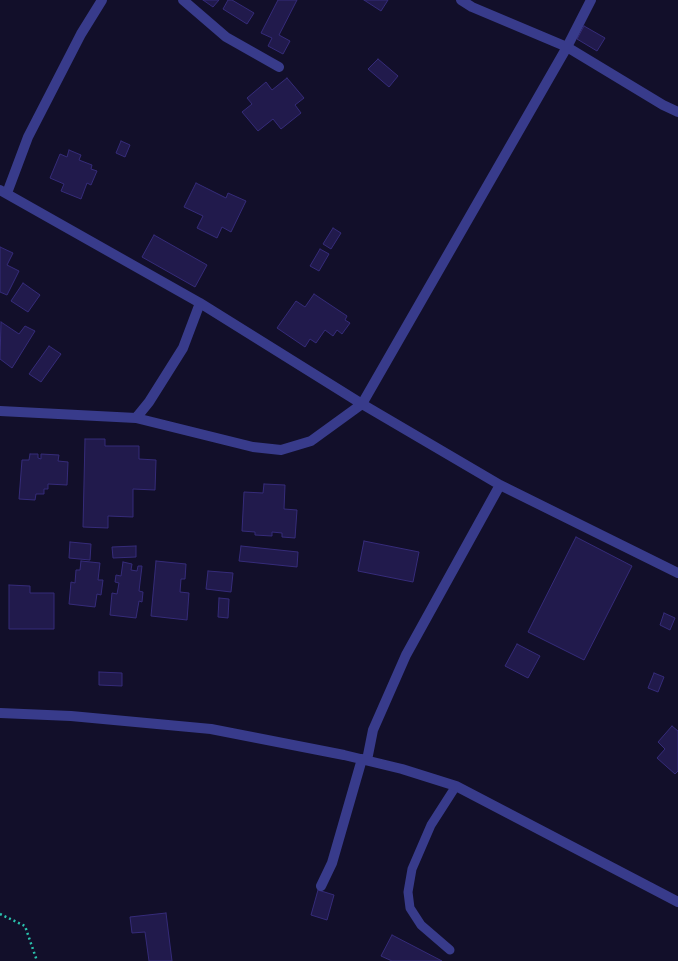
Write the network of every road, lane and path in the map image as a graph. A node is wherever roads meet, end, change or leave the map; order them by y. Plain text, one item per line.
1 (102, 0) edge
2 (183, 0) edge
3 (461, 0) edge
4 (591, 0) edge
5 (567, 47) junction
6 (279, 67) dead end
7 (678, 112) edge
8 (4, 192) edge
9 (200, 303) junction
10 (362, 404) junction
11 (0, 411) edge
12 (136, 418) junction
13 (500, 485) junction
14 (678, 573) edge
15 (0, 713) edge
16 (365, 760) junction
17 (456, 786) junction
18 (321, 886) dead end
19 (678, 902) edge
20 (0, 914) edge
21 (450, 950) dead end
22 (37, 961) edge

1 - 8 street
2 - 6 street
3 - 5 street
4 - 5 street
5 - 7 street
5 - 10 street
8 - 9 street
9 - 10 street
9 - 12 street
10 - 12 street
10 - 13 street
11 - 12 street
13 - 14 street
13 - 16 street
15 - 16 street
16 - 17 street
16 - 18 street
17 - 19 street
17 - 21 lane
20 - 22 path

